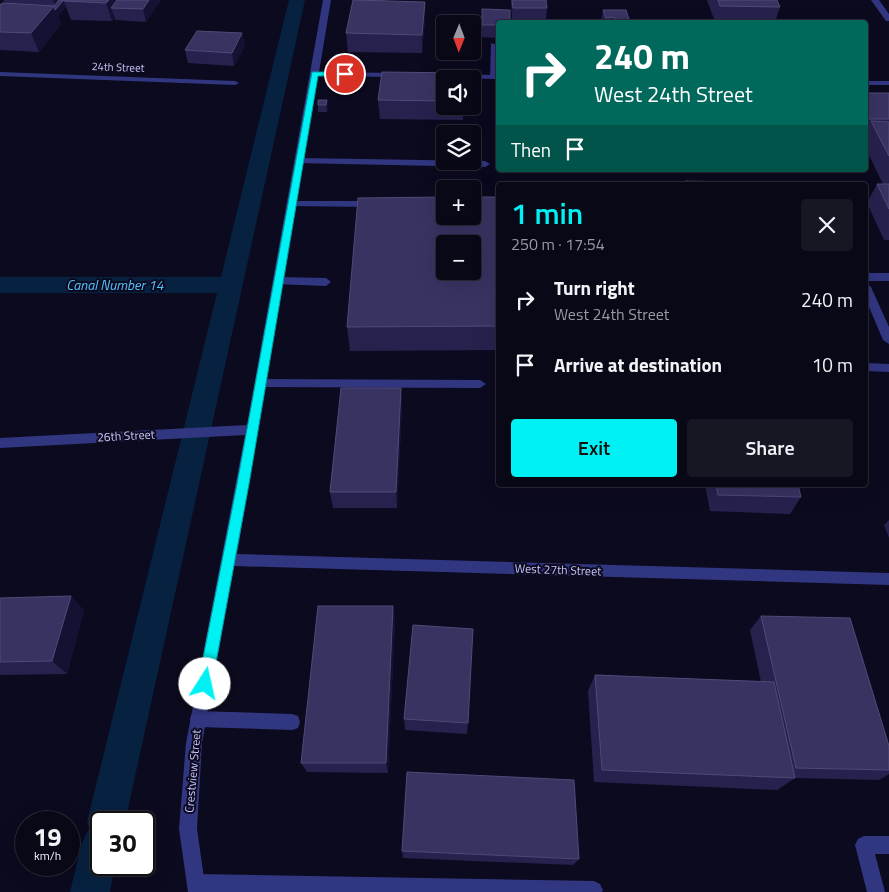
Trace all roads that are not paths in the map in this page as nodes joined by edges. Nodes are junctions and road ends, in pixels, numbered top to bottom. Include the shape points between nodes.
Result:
1 (327, 0) edge
2 (875, 0) edge
3 (889, 19) edge
4 (494, 45) dead end
5 (362, 65) dead end
6 (0, 74) edge
7 (314, 74) junction
8 (361, 74) junction
9 (408, 75) edge
10 (481, 77) edge
11 (496, 77) edge
12 (235, 83) dead end
13 (868, 83) edge
14 (889, 83) edge
15 (299, 161) junction
16 (485, 164) dead end
17 (291, 204) junction
18 (386, 204) edge
19 (868, 277) edge
20 (889, 277) edge
21 (278, 281) junction
22 (326, 282) dead end
23 (868, 292) edge
24 (889, 340) edge
25 (868, 367) edge
26 (889, 368) edge
27 (260, 383) junction
28 (480, 384) dead end
29 (252, 430) junction
30 (0, 444) edge
31 (228, 560) junction
32 (889, 579) edge
33 (198, 719) junction
34 (292, 722) dead end
35 (889, 845) edge
36 (196, 888) edge
37 (594, 890) dead end
38 (876, 892) edge

1 - 7 street, Crestview Street
2 - 3 street
4 - 11 street
5 - 8 street
6 - 12 street, 24th Street
7 - 8 street
7 - 15 street, Crestview Street
8 - 9 street
10 - 11 street
13 - 14 street
15 - 16 street
15 - 17 street, Crestview Street
17 - 18 street
17 - 21 street, Crestview Street
19 - 20 street
21 - 22 street
21 - 27 street, Crestview Street
23 - 24 street
25 - 26 street
27 - 28 street
27 - 29 street, Crestview Street
29 - 30 street, 26th Street
29 - 31 street, Crestview Street
31 - 32 street, West 27th Street
31 - 33 street, Crestview Street
33 - 34 street
33 - 36 street, Crestview Street via 188,830
35 - 38 street via 864,845
36 - 37 street

